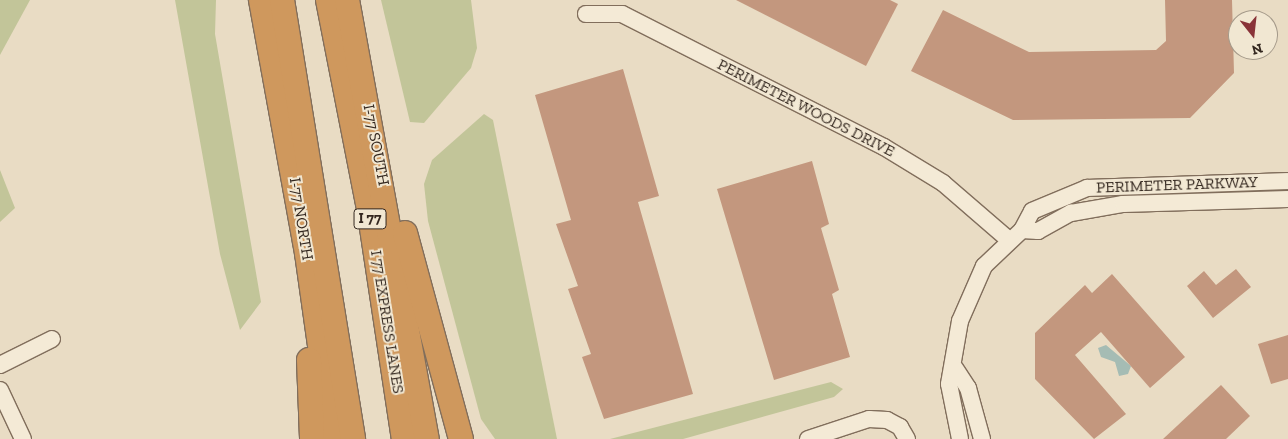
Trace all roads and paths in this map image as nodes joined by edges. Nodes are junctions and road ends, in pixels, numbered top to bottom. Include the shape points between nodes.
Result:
1 (261, 0) edge
2 (282, 0) edge
3 (328, 0) edge
4 (347, 0) edge
5 (586, 14) dead end
6 (373, 126) junction
7 (1288, 181) edge
8 (1288, 199) edge
9 (1022, 230) junction
10 (1008, 240) junction
11 (306, 253) junction
12 (52, 339) dead end
13 (0, 365) edge
14 (954, 368) junction
15 (0, 390) edge
16 (23, 439) edge
17 (312, 439) edge
18 (333, 439) edge
19 (353, 439) edge
20 (404, 439) edge
21 (427, 439) edge
22 (461, 439) edge
23 (808, 439) edge
24 (907, 439) edge
25 (960, 439) edge
26 (982, 439) edge

1 - 11 highway, I-77 NORTH
2 - 19 highway
3 - 20 highway, I 77 EXPRESS LANES / I 77 via 371,225
4 - 6 highway, I-77 SOUTH / I 77
5 - 10 street, PERIMETER WOODS DRIVE via 622,14 884,147 944,183
6 - 21 highway, I-77 SOUTH / I 77
6 - 22 highway via 429,309
7 - 9 street, PERIMETER PARKWAY via 1087,188 1032,211
8 - 9 street, PERIMETER PARKWAY via 1122,204 1071,213 1038,231
9 - 10 street, PERIMETER PARKWAY
10 - 14 street, PERIMETER PARKWAY via 984,266 969,293 960,321
11 - 17 highway
11 - 18 highway, I-77 NORTH
12 - 13 street
14 - 25 street, PERIMETER PARKWAY via 949,384
14 - 26 street via 968,388
15 - 16 street
23 - 24 street via 869,420 887,420 900,427

